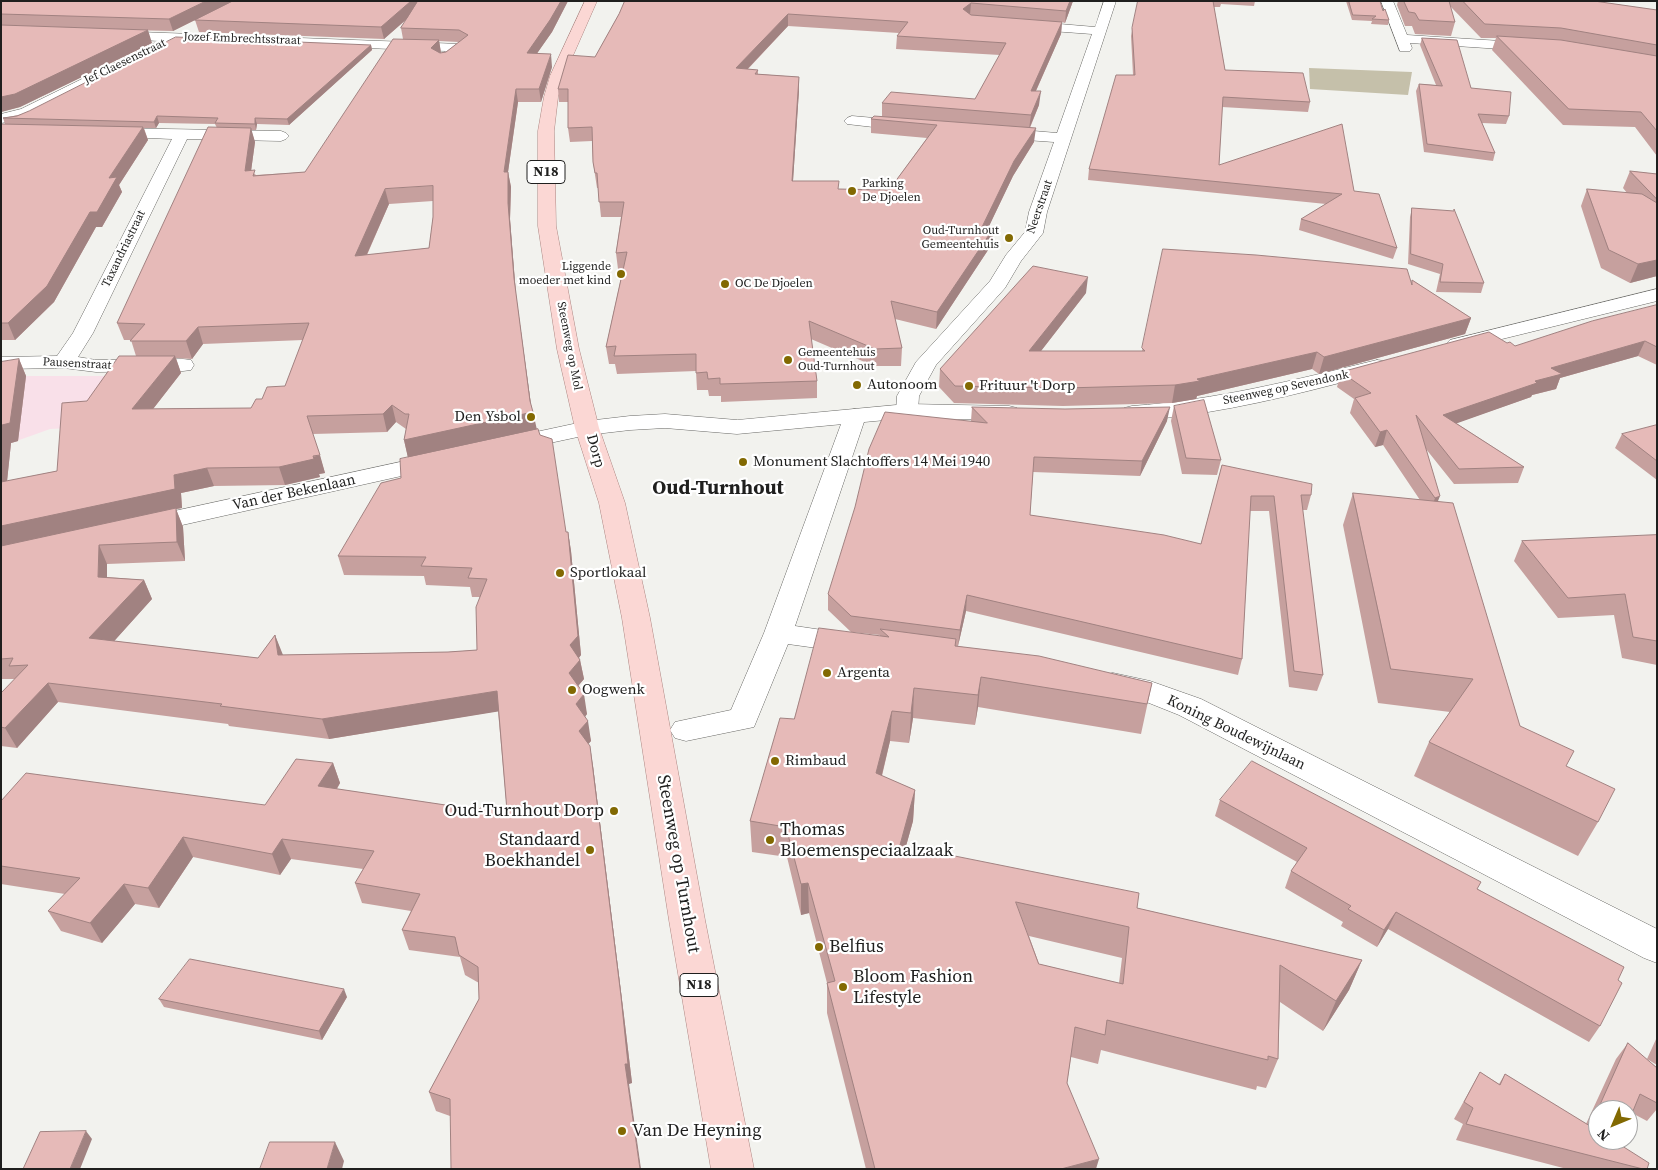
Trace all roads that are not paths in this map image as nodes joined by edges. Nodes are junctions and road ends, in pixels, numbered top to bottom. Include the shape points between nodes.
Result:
1 (591, 1) edge
2 (1110, 1) edge
3 (1387, 1) edge
4 (1015, 24) edge
5 (202, 25) edge
6 (1100, 31) junction
7 (98, 34) edge
8 (177, 37) junction
9 (1547, 47) edge
10 (442, 60) edge
11 (1, 118) edge
12 (852, 121) dead end
13 (919, 127) edge
14 (1, 131) edge
15 (22, 131) edge
16 (88, 132) edge
17 (987, 132) edge
18 (182, 134) junction
19 (281, 136) dead end
20 (1064, 138) junction
21 (1657, 294) edge
22 (1440, 349) edge
23 (1, 362) edge
24 (64, 362) junction
25 (1392, 362) edge
26 (183, 365) dead end
27 (907, 411) junction
28 (1034, 414) edge
29 (1111, 414) edge
30 (855, 416) junction
31 (587, 428) junction
32 (484, 450) edge
33 (455, 457) edge
34 (117, 532) edge
35 (778, 633) junction
36 (884, 647) edge
37 (1083, 678) edge
38 (672, 733) junction
39 (1657, 947) edge
40 (733, 1169) edge

1 - 31 main road, Steenweg op Mol / N18 via 557,76 546,131 547,226 568,349
2 - 6 street, Neerstraat
3 - 9 street via 1403,43
4 - 6 street
5 - 8 street, Jef Claesenstraat
6 - 20 street, Neerstraat
7 - 8 street, Jozef Embrechtsstraat
8 - 10 street, Jozef Embrechtsstraat via 461,48
8 - 11 street, Jef Claesenstraat via 26,112
12 - 13 street
14 - 15 street
16 - 18 street
17 - 20 street
18 - 19 street
18 - 24 street, Taxandriastraat via 83,333
20 - 27 street, Neerstraat via 1038,212 1034,233 1012,258 998,284 927,362 908,396
21 - 22 street
23 - 24 street, Pausenstraat
24 - 26 street, Pausenstraat via 96,366
25 - 29 street, Steenweg op Sevendonk via 1307,386 1172,412
27 - 28 street
27 - 30 street, Dorp
30 - 31 street, Dorp via 737,427 665,422
30 - 35 street
31 - 32 street
31 - 38 main road, Dorp / N18 via 612,503 636,618
33 - 34 street, Van der Bekenlaan
35 - 36 street
35 - 38 street via 743,719
37 - 39 street, Koning Boudewijnlaan via 1139,688 1190,707
38 - 40 main road, Steenweg op Turnhout / N18 via 687,920

